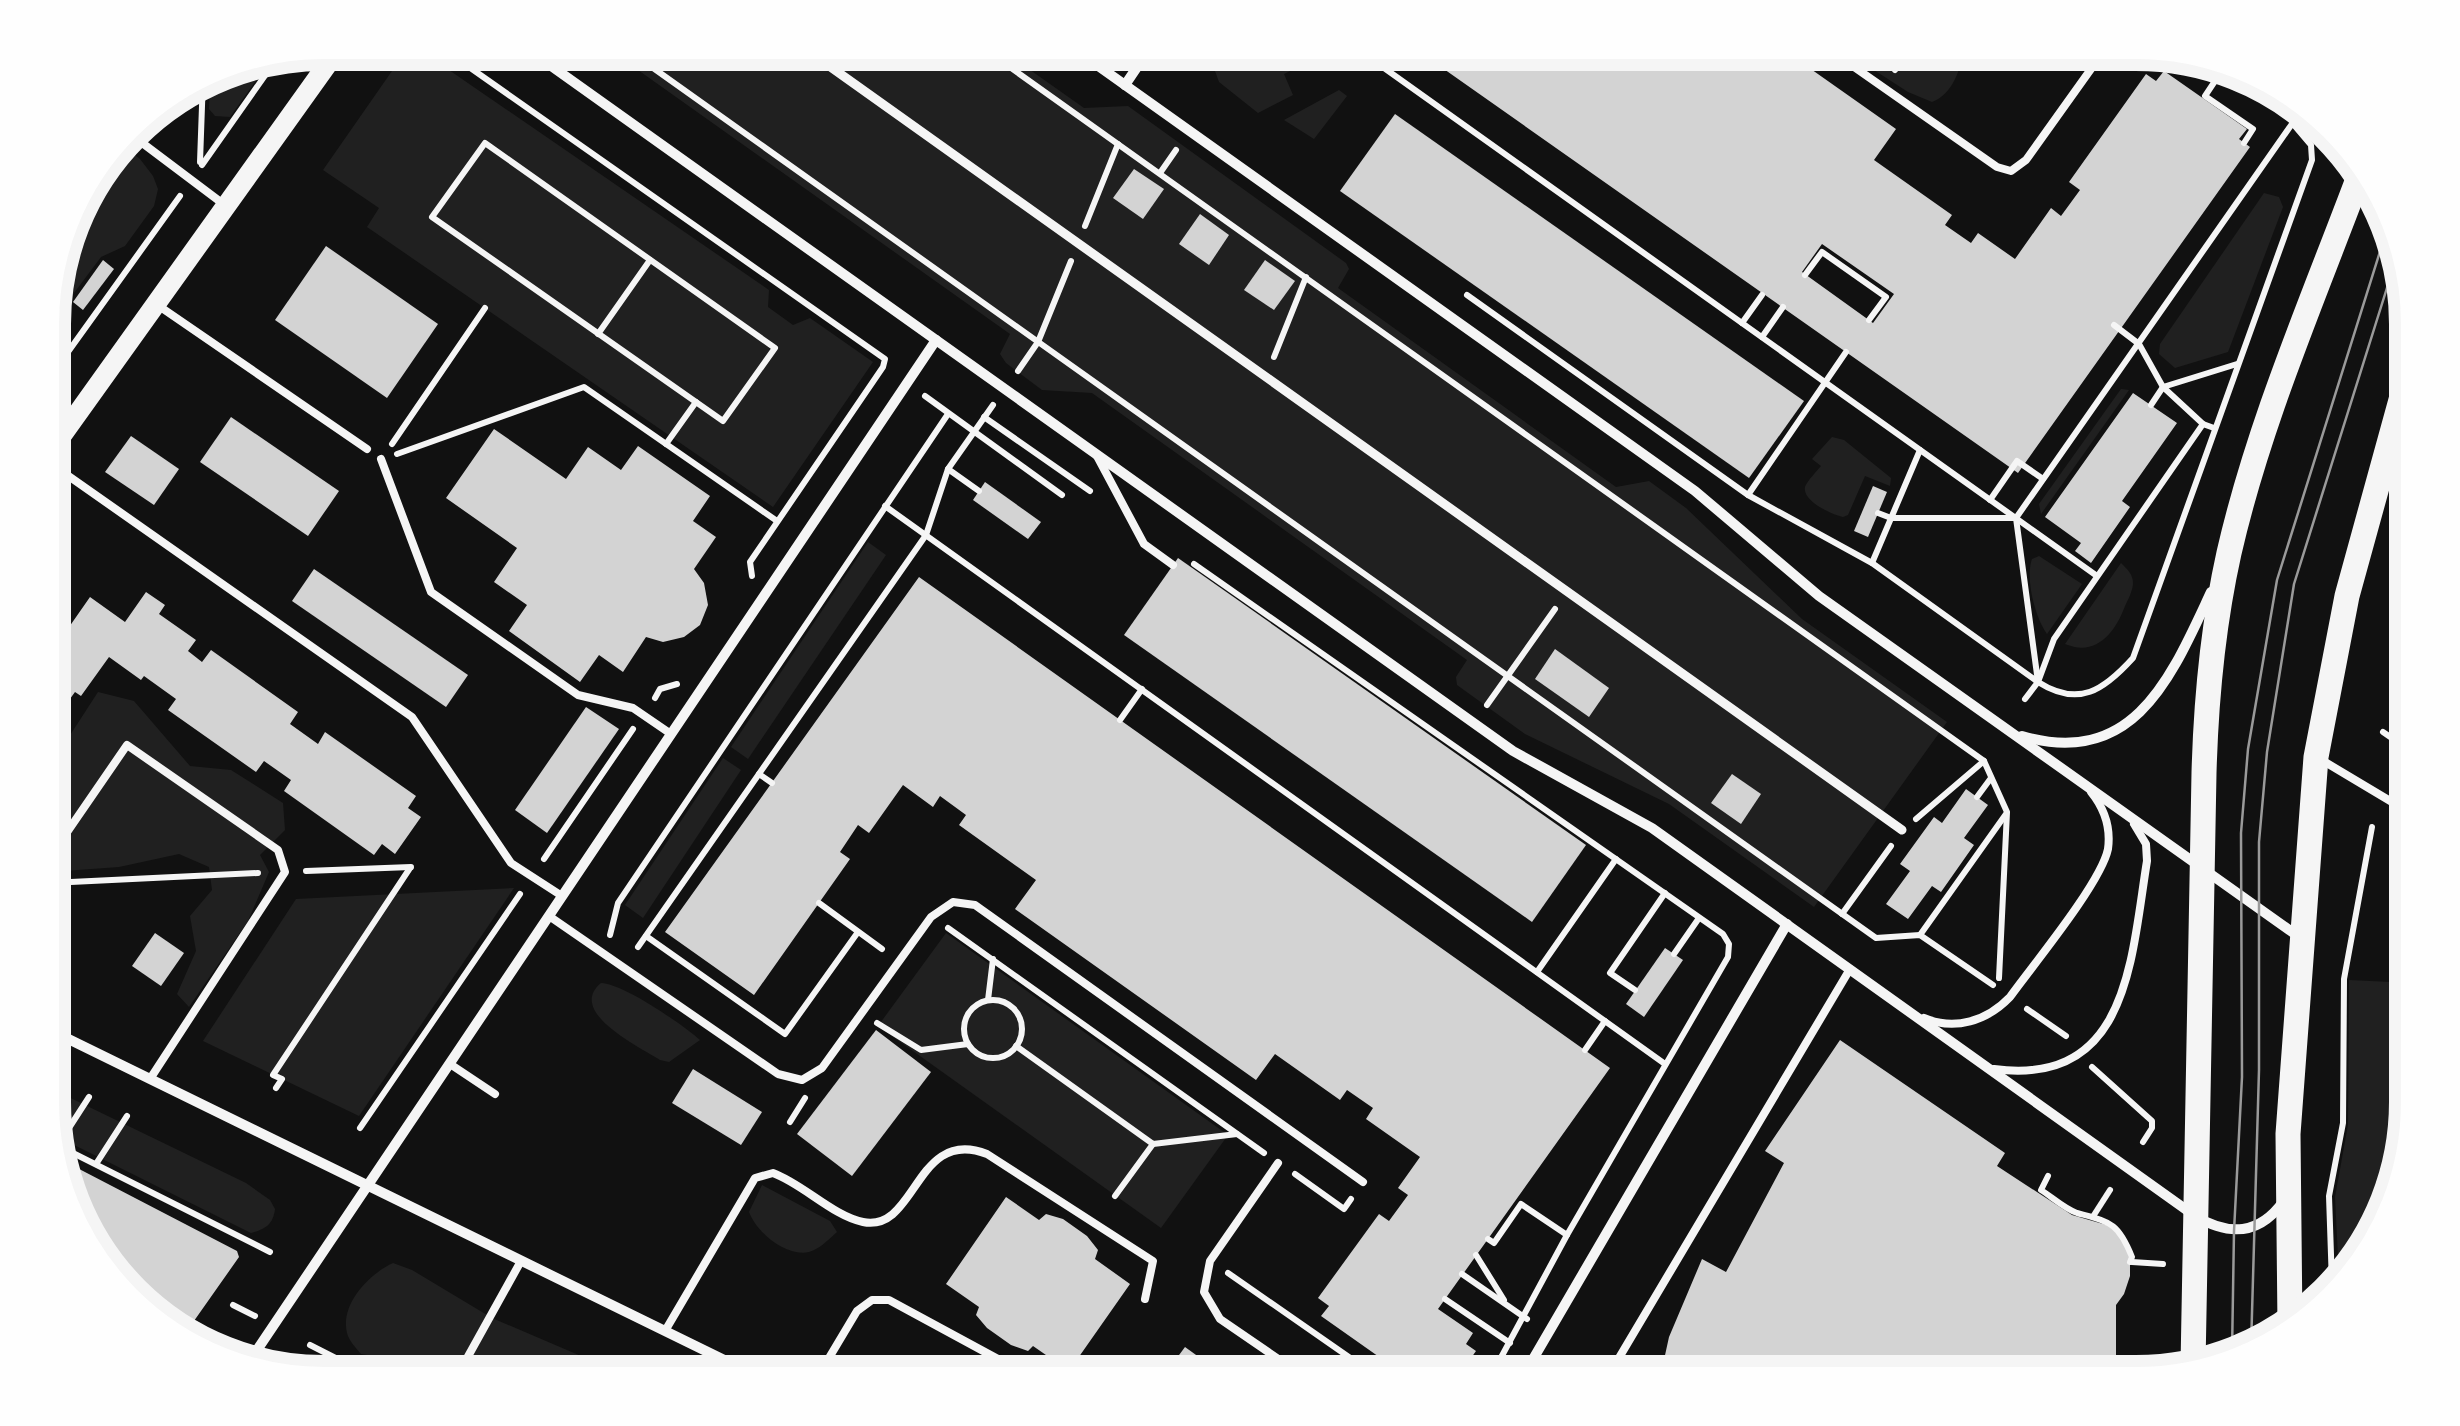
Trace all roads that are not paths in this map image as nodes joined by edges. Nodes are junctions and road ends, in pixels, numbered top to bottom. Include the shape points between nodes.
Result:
1 (328, 65) edge
2 (550, 65) edge
3 (828, 65) edge
4 (1098, 65) edge
5 (1138, 65) edge
6 (1850, 65) edge
7 (2094, 65) edge
8 (1125, 84) junction
9 (140, 142) edge
10 (2355, 187) edge
11 (226, 206) junction
12 (156, 304) junction
13 (936, 340) junction
14 (2394, 425) edge
15 (65, 431) edge
16 (367, 450) dead end
17 (1096, 454) junction
18 (382, 460) road end
19 (65, 473) edge
20 (2229, 555) junction
21 (1173, 566) dead end
22 (2011, 733) junction
23 (671, 734) junction
24 (2316, 757) junction
25 (2084, 785) junction
26 (2394, 803) edge
27 (2126, 815) junction
28 (1902, 830) dead end
29 (65, 834) edge
30 (2202, 869) junction
31 (562, 896) junction
32 (549, 916) junction
33 (1787, 924) junction
34 (2303, 940) junction
35 (1850, 969) junction
36 (1908, 1011) junction
37 (65, 1038) edge
38 (450, 1064) junction
39 (1989, 1069) junction
40 (150, 1080) junction
41 (496, 1094) dead end
42 (1278, 1162) road end
43 (1363, 1182) dead end
44 (368, 1186) junction
45 (2289, 1187) junction
46 (2195, 1216) junction
47 (521, 1261) junction
48 (1145, 1299) dead end
49 (2290, 1310) edge
50 (664, 1331) junction
51 (256, 1352) edge
52 (2193, 1354) edge
53 (1280, 1360) edge
54 (1532, 1360) edge
55 (1618, 1360) edge
56 (465, 1361) edge
57 (725, 1361) edge
58 (827, 1361) edge
59 (1001, 1361) edge

1 - 11 main road
2 - 13 street
3 - 28 street
4 - 8 street
5 - 8 street
6 - 7 lane via 2011,171 2026,160
8 - 22 street via 1696,491 1818,596
9 - 11 lane
10 - 20 main road via 2273,407
11 - 12 main road
12 - 15 main road
12 - 16 lane
13 - 17 street
13 - 23 street
14 - 24 main road via 2347,596
17 - 21 lane via 1144,544
17 - 33 street via 1513,751 1652,828
18 - 23 lane via 431,592 578,695 633,708
19 - 31 lane via 412,717 511,863
20 - 22 street via 2176,668 2142,713 2116,730 2072,742
20 - 30 main road via 2206,709
22 - 25 street
23 - 31 street
24 - 26 lane
24 - 34 main road
25 - 27 street
25 - 36 lane via 2106,815 2103,864 2010,997 1977,1021 1930,1021
27 - 30 street
27 - 39 lane via 2146,844 2148,862 2114,1016 2074,1058 2047,1069
29 - 40 lane via 127,745 278,850 285,872
30 - 34 street
30 - 46 main road
31 - 32 street
32 - 38 street
32 - 43 lane via 789,1079 802,1080 822,1068 932,916 953,902 974,905
33 - 35 street
33 - 54 street
34 - 45 main road
35 - 36 street
35 - 55 lane
36 - 39 street
37 - 40 street
38 - 41 lane
38 - 44 street
39 - 46 street
40 - 44 street
42 - 53 lane via 1210,1261 1204,1292 1220,1319
44 - 47 street
44 - 51 street
45 - 46 street via 2274,1214 2252,1229 2225,1230
45 - 49 main road
46 - 52 main road
47 - 50 street
47 - 56 lane
48 - 50 lane via 1153,1261 987,1154 956,1148 927,1168 879,1222 850,1216 773,1174 756,1178
50 - 57 street
58 - 59 lane via 857,1311 872,1300 890,1300

